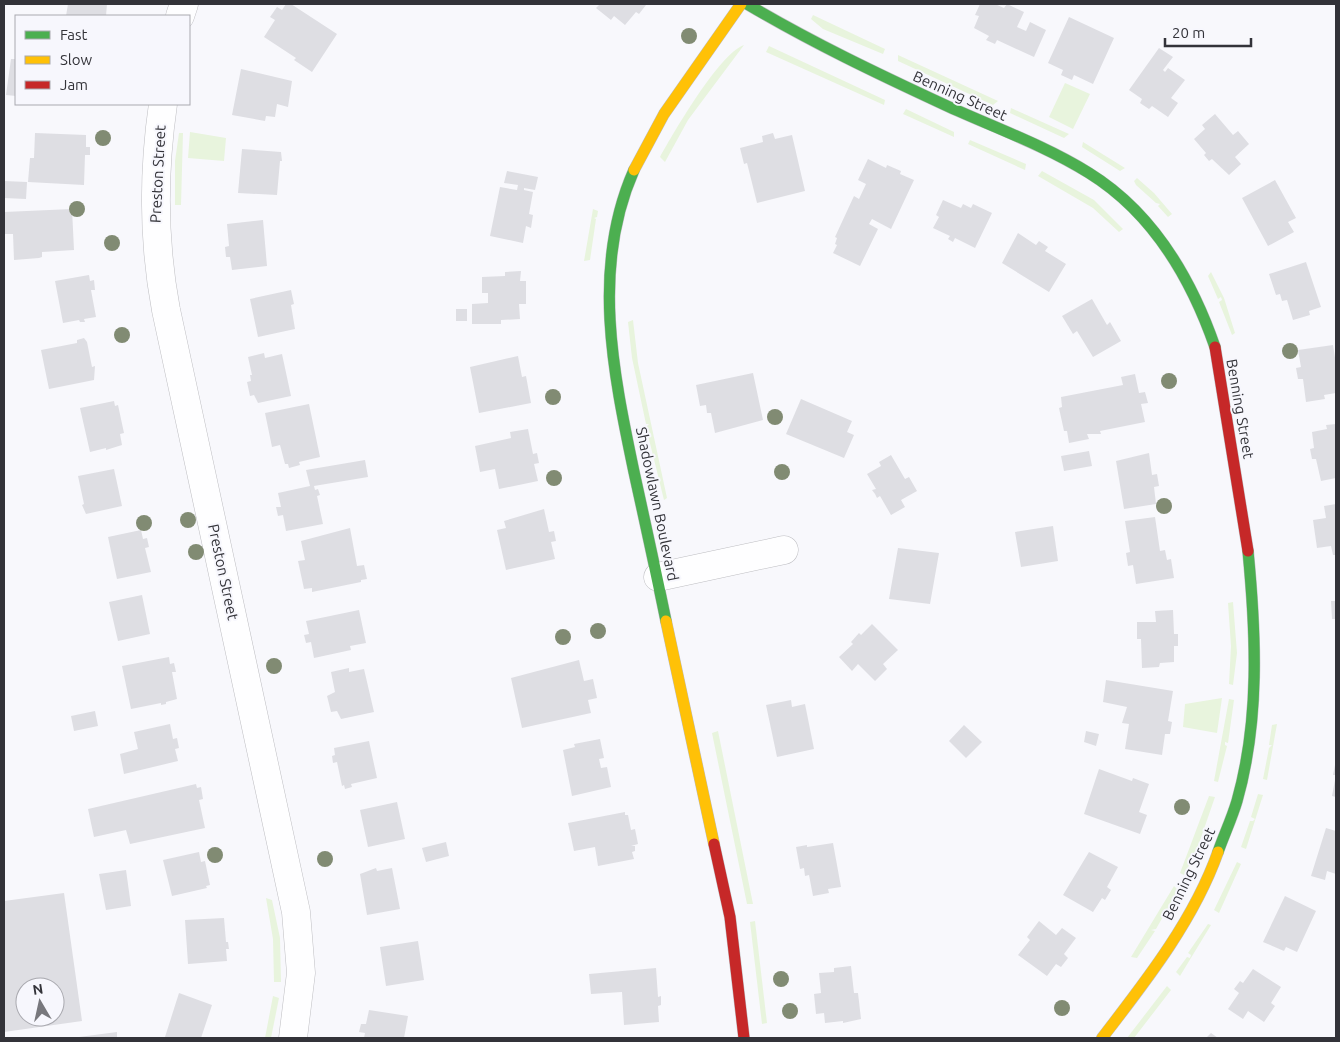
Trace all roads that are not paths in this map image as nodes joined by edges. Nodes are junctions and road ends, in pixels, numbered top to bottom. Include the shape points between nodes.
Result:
1 (741, 4) edge
2 (747, 4) edge
3 (163, 105) edge
4 (784, 550) dead end
5 (658, 577) junction
6 (294, 1038) edge
7 (744, 1038) edge
8 (1102, 1038) edge

1 - 5 street, Shadowlawn Boulevard via 653,134 628,185 614,239 609,289 612,359
2 - 8 street, Benning Street via 807,40 1092,175 1139,213 1158,235 1187,278 1204,312 1218,366 1254,593 1257,643 1253,715 1233,811 1213,865 1182,926
3 - 6 street, Preston Street via 155,172 156,252 296,912 301,973
4 - 5 street
5 - 7 street, Shadowlawn Boulevard via 730,917

